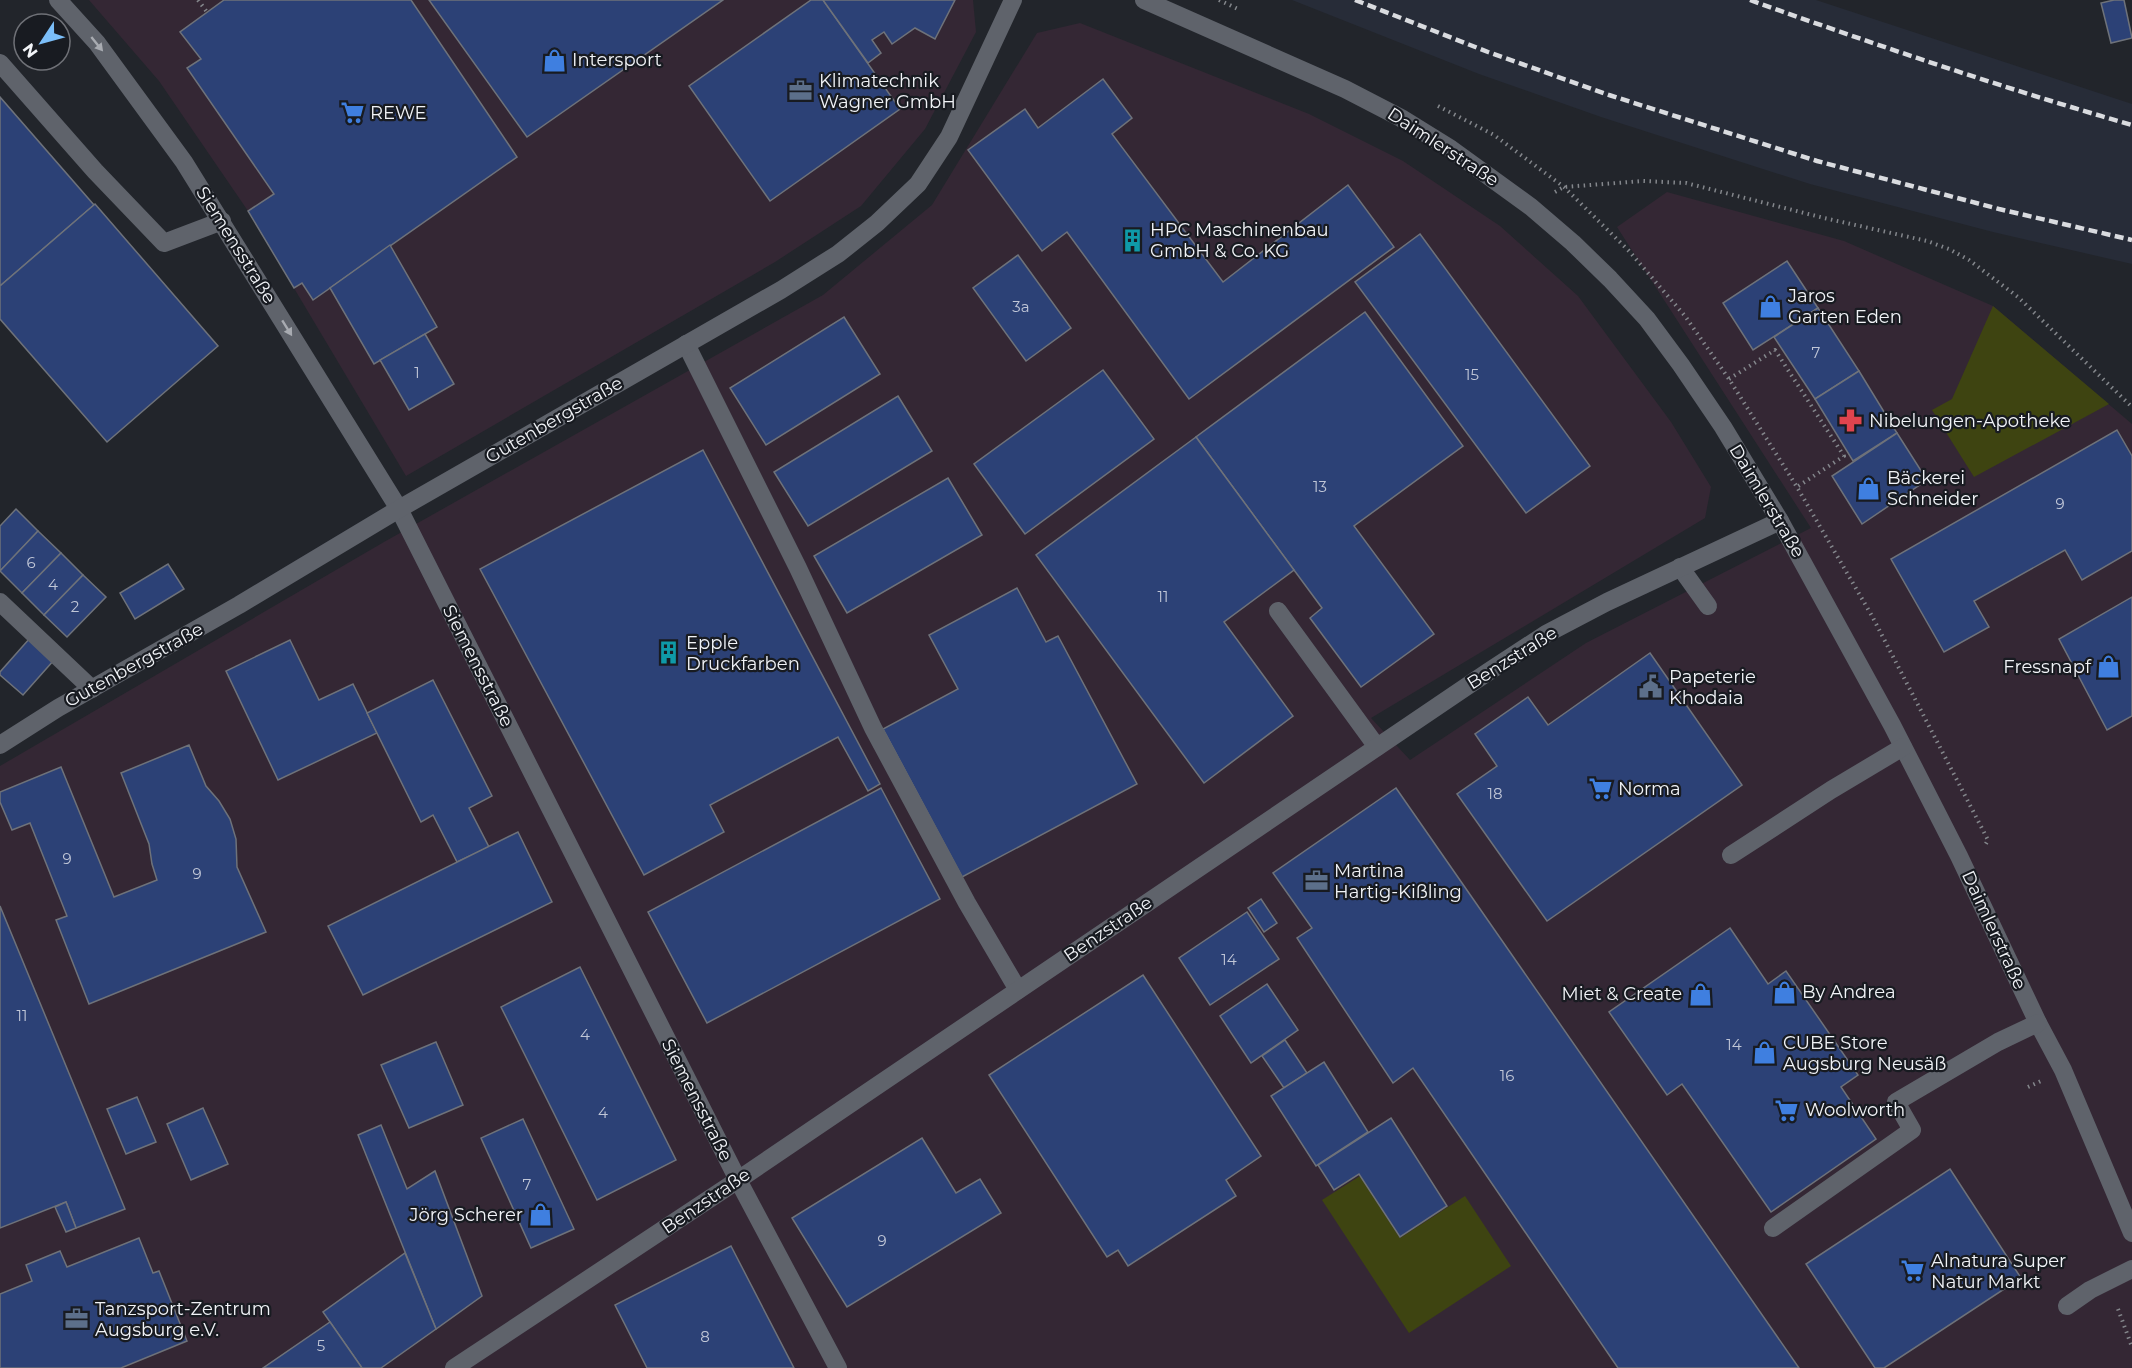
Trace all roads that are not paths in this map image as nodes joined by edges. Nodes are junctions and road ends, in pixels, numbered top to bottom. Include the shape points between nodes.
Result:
1 (58, 0) edge
2 (1013, 0) edge
3 (1144, 0) edge
4 (0, 63) edge
5 (222, 221) junction
6 (686, 344) junction
7 (399, 509) junction
8 (1780, 521) junction
9 (1680, 567) junction
10 (0, 602) edge
11 (1708, 606) dead end
12 (1278, 611) dead end
13 (92, 689) junction
14 (0, 745) edge
15 (1377, 747) junction
16 (1903, 747) junction
17 (1731, 855) dead end
18 (1018, 990) junction
19 (2038, 1023) junction
20 (738, 1180) junction
21 (1773, 1228) dead end
22 (2132, 1233) edge
23 (2132, 1269) edge
24 (2067, 1306) dead end
25 (454, 1368) edge
26 (837, 1368) edge

1 -> 5 street, Siemensstraße via 104,52
2 - 6 street, Gutenbergstraße via 949,137 918,184 878,223 838,254
3 - 8 street, Daimlerstraße via 1401,118 1532,207 1647,319 1682,364
4 - 5 street via 164,243
5 -> 7 street, Siemensstraße
6 - 7 street, Gutenbergstraße
6 - 18 street via 873,728
7 - 13 street, Gutenbergstraße
7 - 20 street, Siemensstraße
8 - 9 street, Benzstraße
8 - 16 street, Daimlerstraße
9 - 11 street
9 - 15 street, Benzstraße via 1546,634
10 - 13 street
12 - 15 street
13 - 14 street, Gutenbergstraße
15 - 18 street, Benzstraße
16 - 17 street
16 - 19 street, Daimlerstraße
18 - 20 street, Benzstraße
19 - 21 street via 1896,1102 1912,1130
19 - 22 street, Daimlerstraße via 2063,1070
20 - 25 street, Benzstraße
20 - 26 street, Siemensstraße
23 - 24 street

